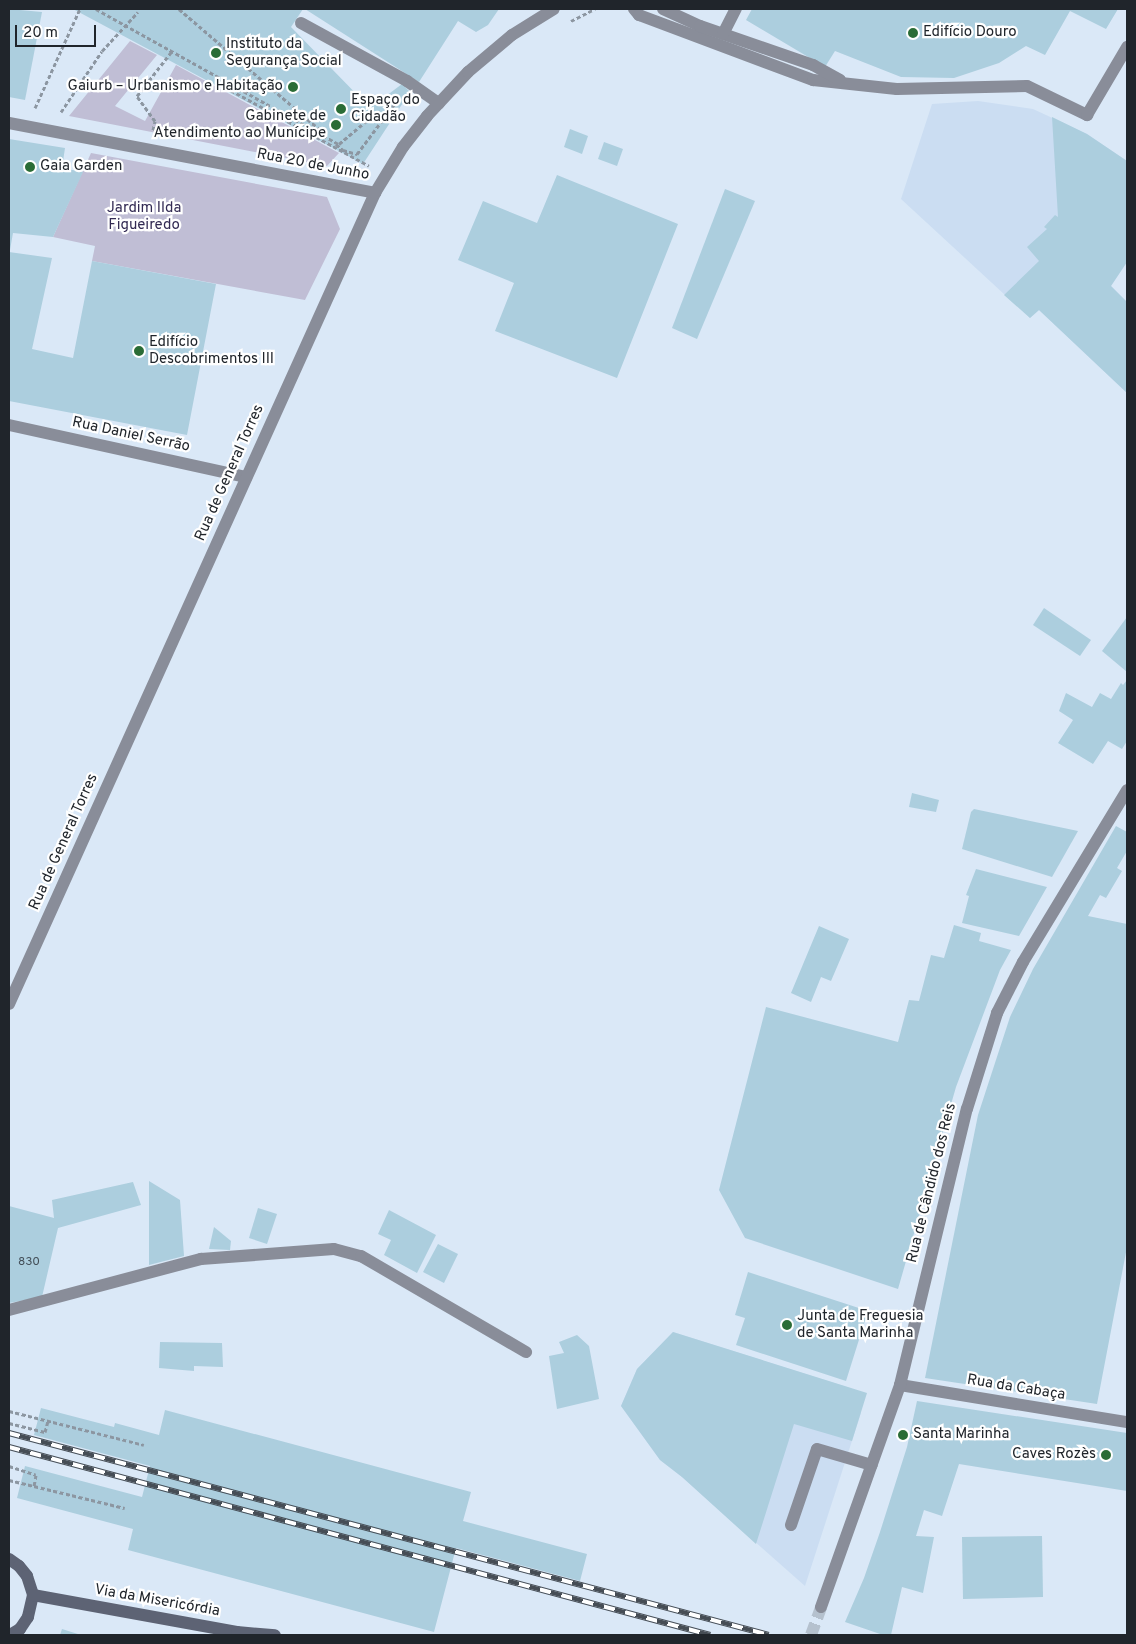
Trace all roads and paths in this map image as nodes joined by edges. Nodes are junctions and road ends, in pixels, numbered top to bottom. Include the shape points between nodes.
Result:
1 (80, 9) edge
2 (96, 9) edge
3 (179, 9) edge
4 (554, 9) edge
5 (595, 9) edge
6 (634, 9) edge
7 (663, 9) edge
8 (736, 9) edge
9 (138, 12) dead end
10 (571, 21) dead end
11 (301, 22) dead end
12 (125, 25) junction
13 (698, 31) junction
14 (724, 34) junction
15 (1127, 47) edge
16 (172, 51) junction
17 (844, 83) junction
18 (225, 87) dead end
19 (401, 95) dead end
20 (439, 103) junction
21 (32, 115) dead end
22 (384, 118) junction
23 (56, 120) dead end
24 (9, 123) edge
25 (151, 138) dead end
26 (370, 166) dead end
27 (375, 193) junction
28 (9, 425) edge
29 (246, 477) junction
30 (1127, 790) edge
31 (9, 1004) edge
32 (9, 1310) edge
33 (526, 1352) dead end
34 (900, 1385) junction
35 (9, 1411) edge
36 (48, 1421) junction
37 (1127, 1422) edge
38 (9, 1423) edge
39 (144, 1445) dead end
40 (872, 1465) junction
41 (9, 1466) edge
42 (9, 1480) edge
43 (34, 1486) junction
44 (125, 1508) dead end
45 (791, 1525) dead end
46 (9, 1559) edge
47 (33, 1594) junction
48 (821, 1607) tunnel mouth
49 (10, 1635) edge
50 (275, 1635) edge

1 - 21 path
2 - 12 path
3 - 22 path via 343,150 357,154
4 - 20 street, Rua de General Torres via 490,52
5 - 10 path
6 - 13 street via 639,15
7 - 13 street
8 - 14 street
9 - 12 path
11 - 20 street via 407,81
12 - 16 path
12 - 23 path via 102,51
13 - 14 street
13 - 17 street via 813,80
14 - 17 street via 813,65
15 - 17 street via 1087,115 1028,86 897,89
16 - 22 path via 339,144 378,111
16 - 25 path via 137,96 155,121
18 - 26 path
19 - 22 path
20 - 27 street, Rua de General Torres via 403,147
24 - 27 street, Rua 20 de Junho
27 - 29 street, Rua de General Torres
28 - 29 street, Rua Daniel Serrão
29 - 31 street, Rua de General Torres
30 - 34 street, Rua de Cândido dos Reis via 1023,962 997,1013 966,1109
32 - 33 street via 201,1259 334,1249 361,1256
34 - 37 street, Rua da Cabaça
34 - 40 street, Rua de Cândido dos Reis
35 - 36 path
36 - 38 path via 45,1432
36 - 39 path
40 - 45 street via 817,1449
40 - 48 street, Rua de Cândido dos Reis
41 - 43 path via 36,1474
42 - 43 path
43 - 44 path
46 - 47 main road via 27,1576
47 - 49 main road via 28,1617 20,1629
47 - 50 main road, Via da Misericórdia via 237,1632

